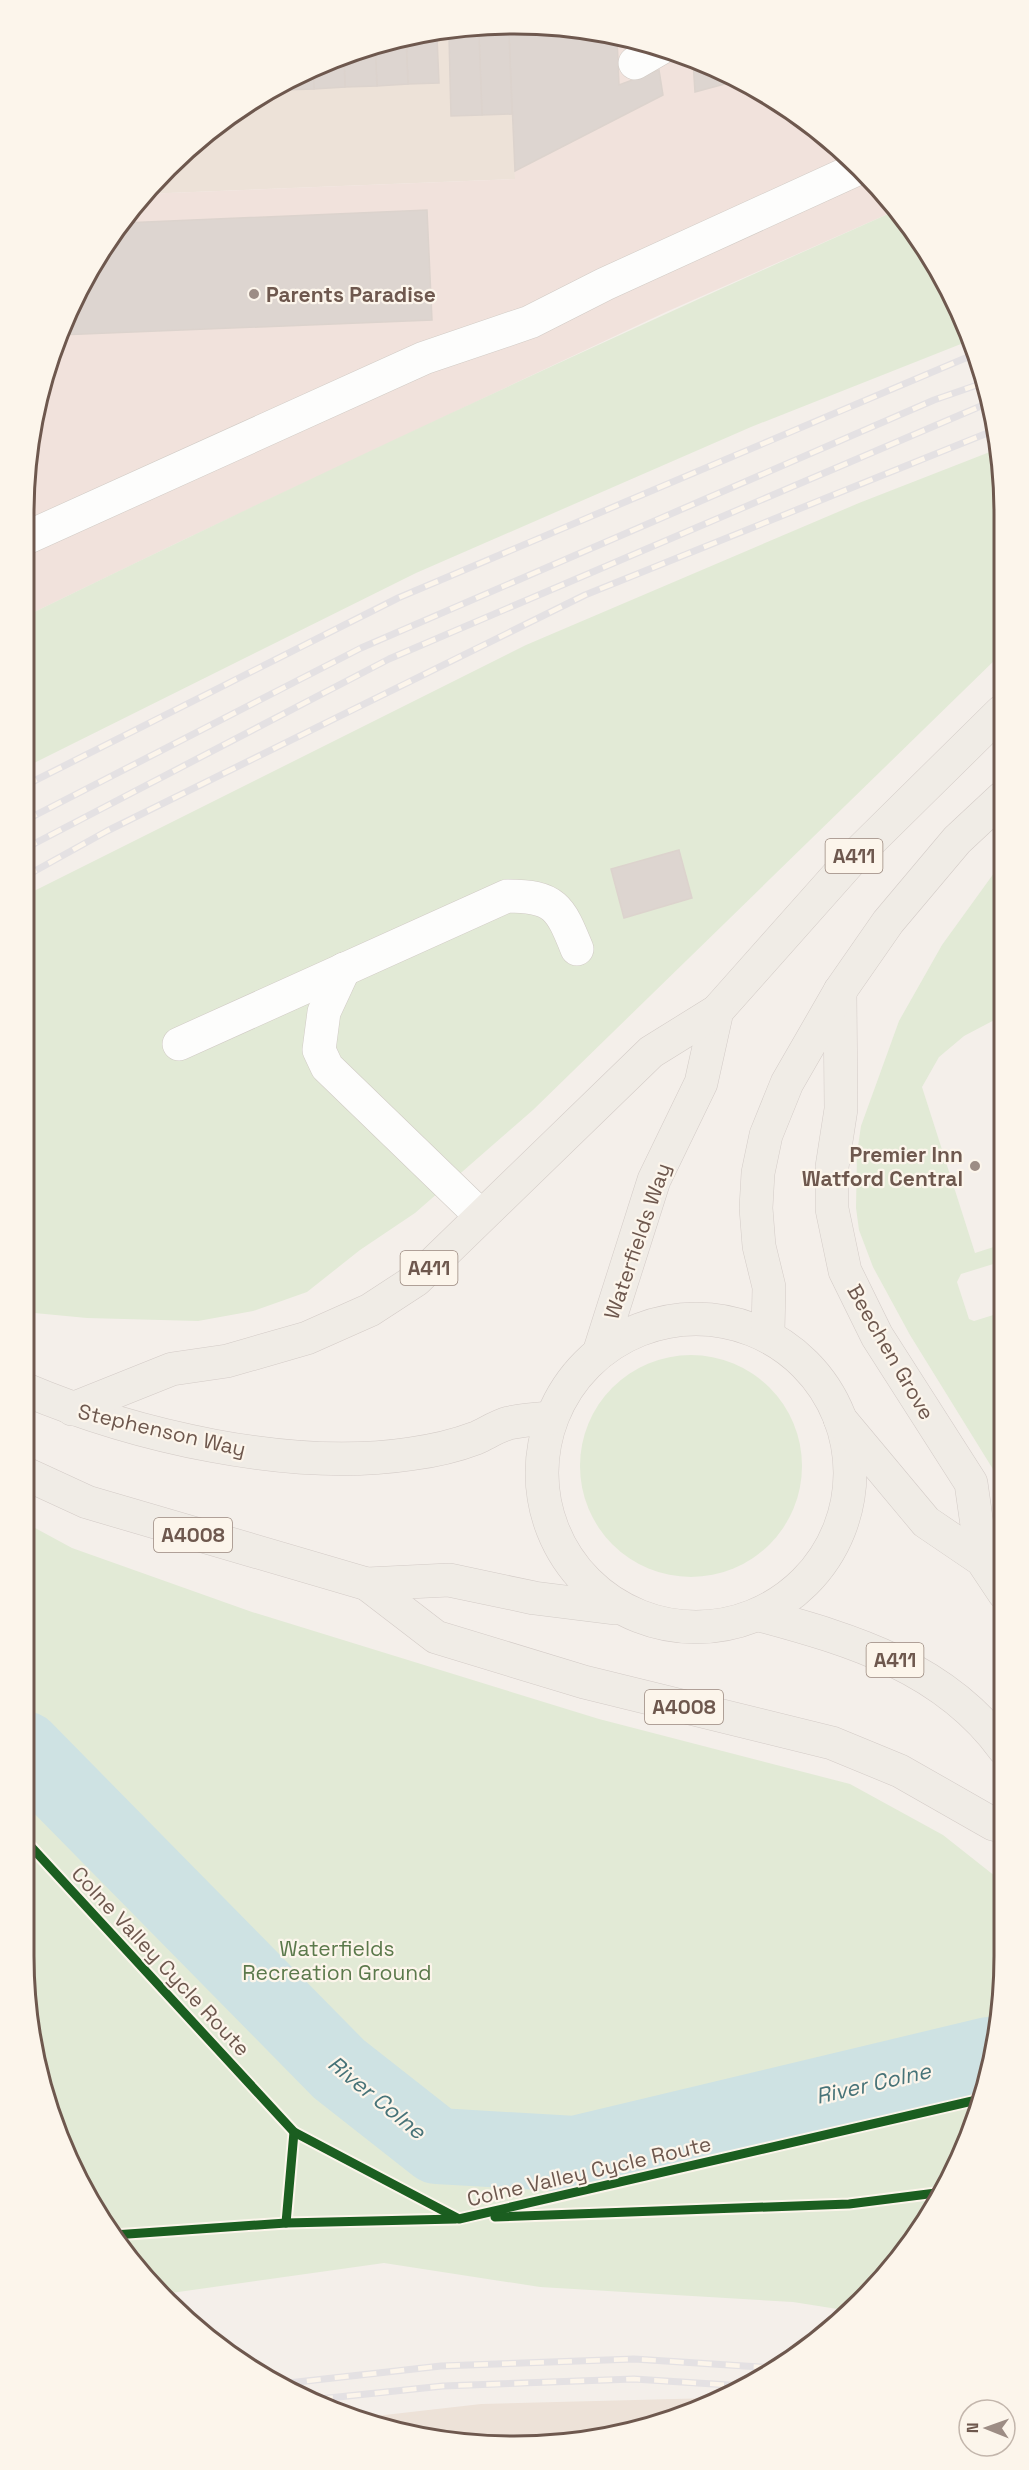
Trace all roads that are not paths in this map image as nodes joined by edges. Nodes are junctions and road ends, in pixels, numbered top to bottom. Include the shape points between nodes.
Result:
1 (851, 172) edge
2 (34, 534) edge
3 (994, 720) edge
4 (994, 805) edge
5 (577, 949) dead end
6 (344, 969) junction
7 (840, 991) junction
8 (717, 1011) junction
9 (179, 1044) dead end
10 (481, 1216) junction
11 (768, 1332) junction
12 (599, 1353) junction
13 (34, 1393) edge
14 (72, 1409) junction
15 (550, 1418) junction
16 (840, 1419) junction
17 (34, 1478) edge
18 (982, 1560) junction
19 (994, 1578) edge
20 (367, 1584) junction
21 (619, 1609) junction
22 (760, 1615) junction
23 (994, 1735) edge
24 (994, 1824) edge

1 - 2 lane via 604,284 530,322 424,358
3 - 8 main road, Waterfields Way / A411 via 853,858
4 - 7 main road via 957,840 911,894
5 - 6 lane via 564,916 546,900 507,896
6 - 9 lane
6 - 10 lane via 324,1012 319,1050 327,1067
7 - 11 main road via 787,1083 766,1135 756,1208 759,1246 769,1287
7 - 18 main road, Beechen Grove via 841,1109 832,1167 832,1209 845,1271 877,1336 971,1483
8 - 10 main road, A411 via 651,1052
8 - 12 main road, Waterfields Way / A411 via 701,1083 654,1180
10 - 14 main road, A411 via 416,1280 370,1310 307,1338 227,1361 172,1369
11 - 12 main road via 732,1324 681,1320 627,1335
11 - 16 main road via 793,1347 824,1384
12 - 15 main road
13 - 14 main road, Stephenson Way
14 - 15 main road, Stephenson Way via 210,1445 291,1457 348,1460 445,1448 509,1423
15 - 21 main road via 541,1470 550,1526 563,1558 578,1579
16 - 18 main road, Beechen Grove via 926,1522
16 - 22 main road via 850,1483 839,1532 811,1576
17 - 20 main road, A4008 via 87,1502
18 - 19 main road, Beechen Grove
20 - 21 main road, A4008 via 449,1580 534,1598
20 - 24 main road, A4008 via 436,1637 584,1682 832,1743 900,1771
21 - 22 main road via 677,1626 714,1627
22 - 23 main road, A411 via 811,1628 902,1662 950,1693

